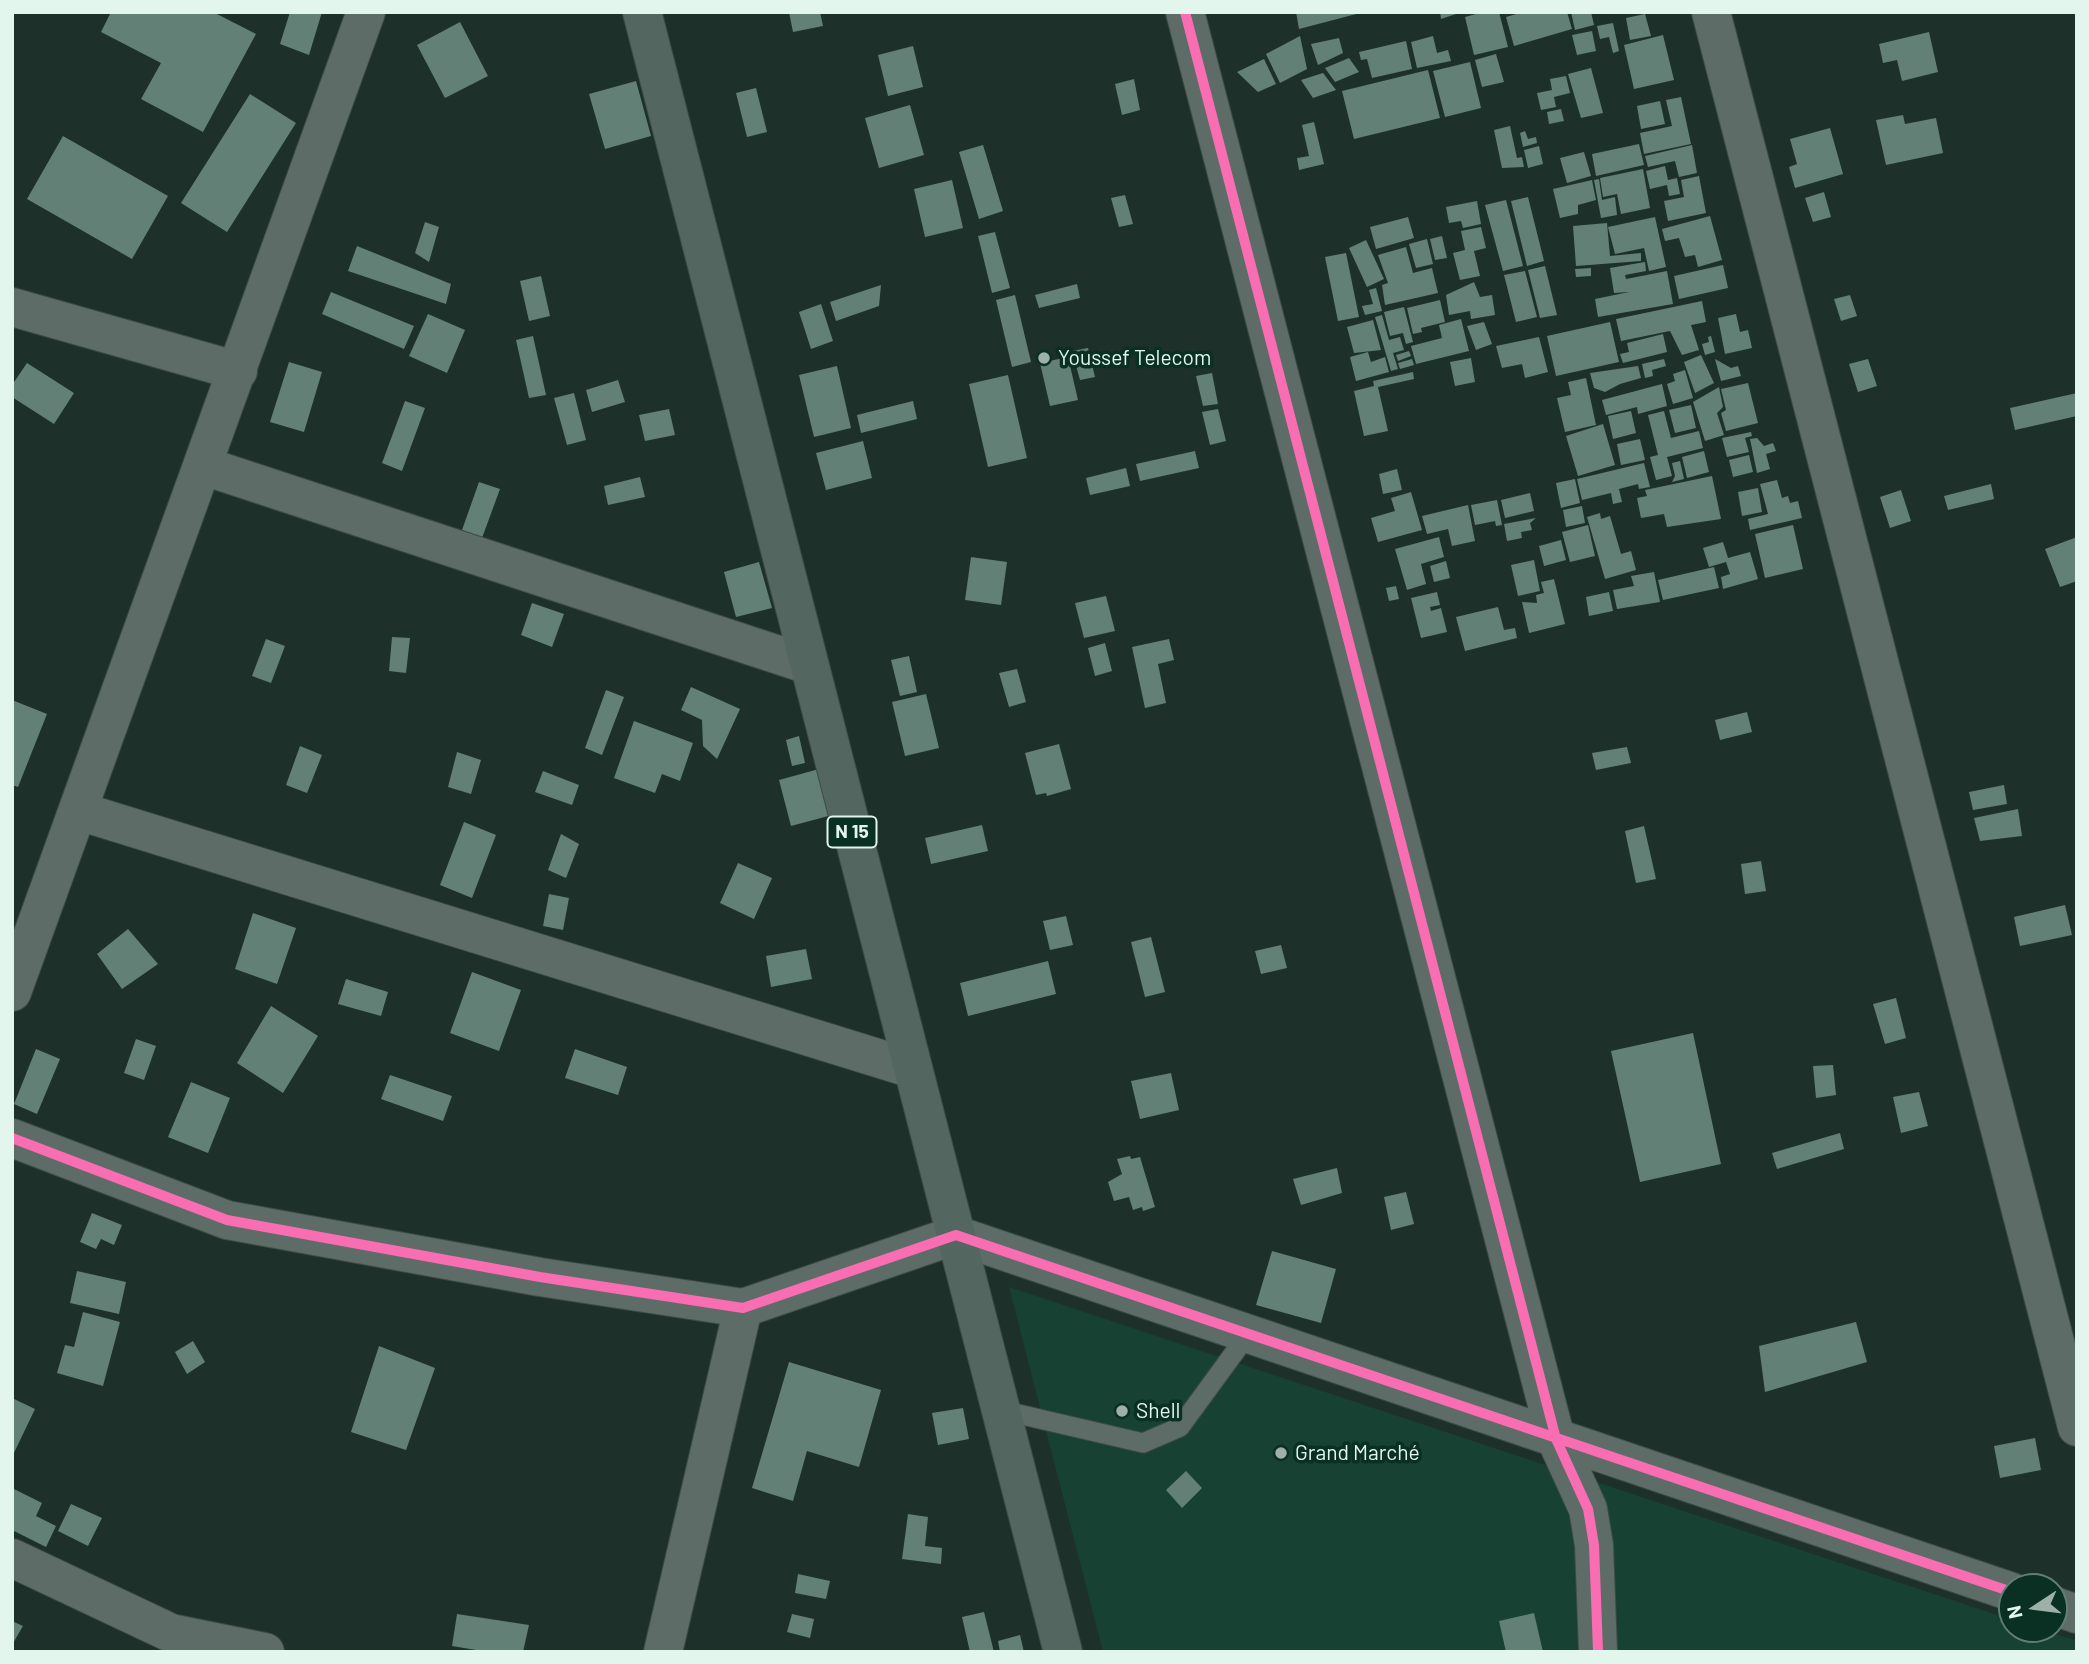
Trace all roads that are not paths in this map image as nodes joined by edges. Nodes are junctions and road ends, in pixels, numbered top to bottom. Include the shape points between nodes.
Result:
1 (366, 12) edge
2 (642, 12) edge
3 (1185, 12) edge
4 (1711, 12) edge
5 (19, 317) edge
6 (238, 371) junction
7 (204, 466) junction
8 (809, 666) junction
9 (79, 811) junction
10 (12, 992) edge
11 (913, 1069) junction
12 (12, 1138) edge
13 (956, 1235) junction
14 (743, 1308) junction
15 (1248, 1334) junction
16 (1001, 1410) junction
17 (2077, 1427) edge
18 (1556, 1439) junction
19 (12, 1558) edge
20 (1998, 1587) edge
21 (246, 1650) edge
22 (1598, 1651) edge
23 (663, 1652) edge
24 (1063, 1652) edge

1 - 6 street
2 - 8 main road, N 15
3 - 18 street
4 - 17 street
5 - 6 street
6 - 7 street
7 - 8 street
7 - 9 street
8 - 11 main road, N 15
9 - 10 street
9 - 11 street
11 - 13 main road, N 15
12 - 14 street via 227,1220 540,1277
13 - 14 street
13 - 15 street
13 - 16 main road, N 15
14 - 23 street
15 - 16 lane via 1180,1427 1143,1443
15 - 18 street
16 - 24 main road, N 15
18 - 20 street
18 - 22 street via 1588,1509
19 - 21 street via 171,1633

